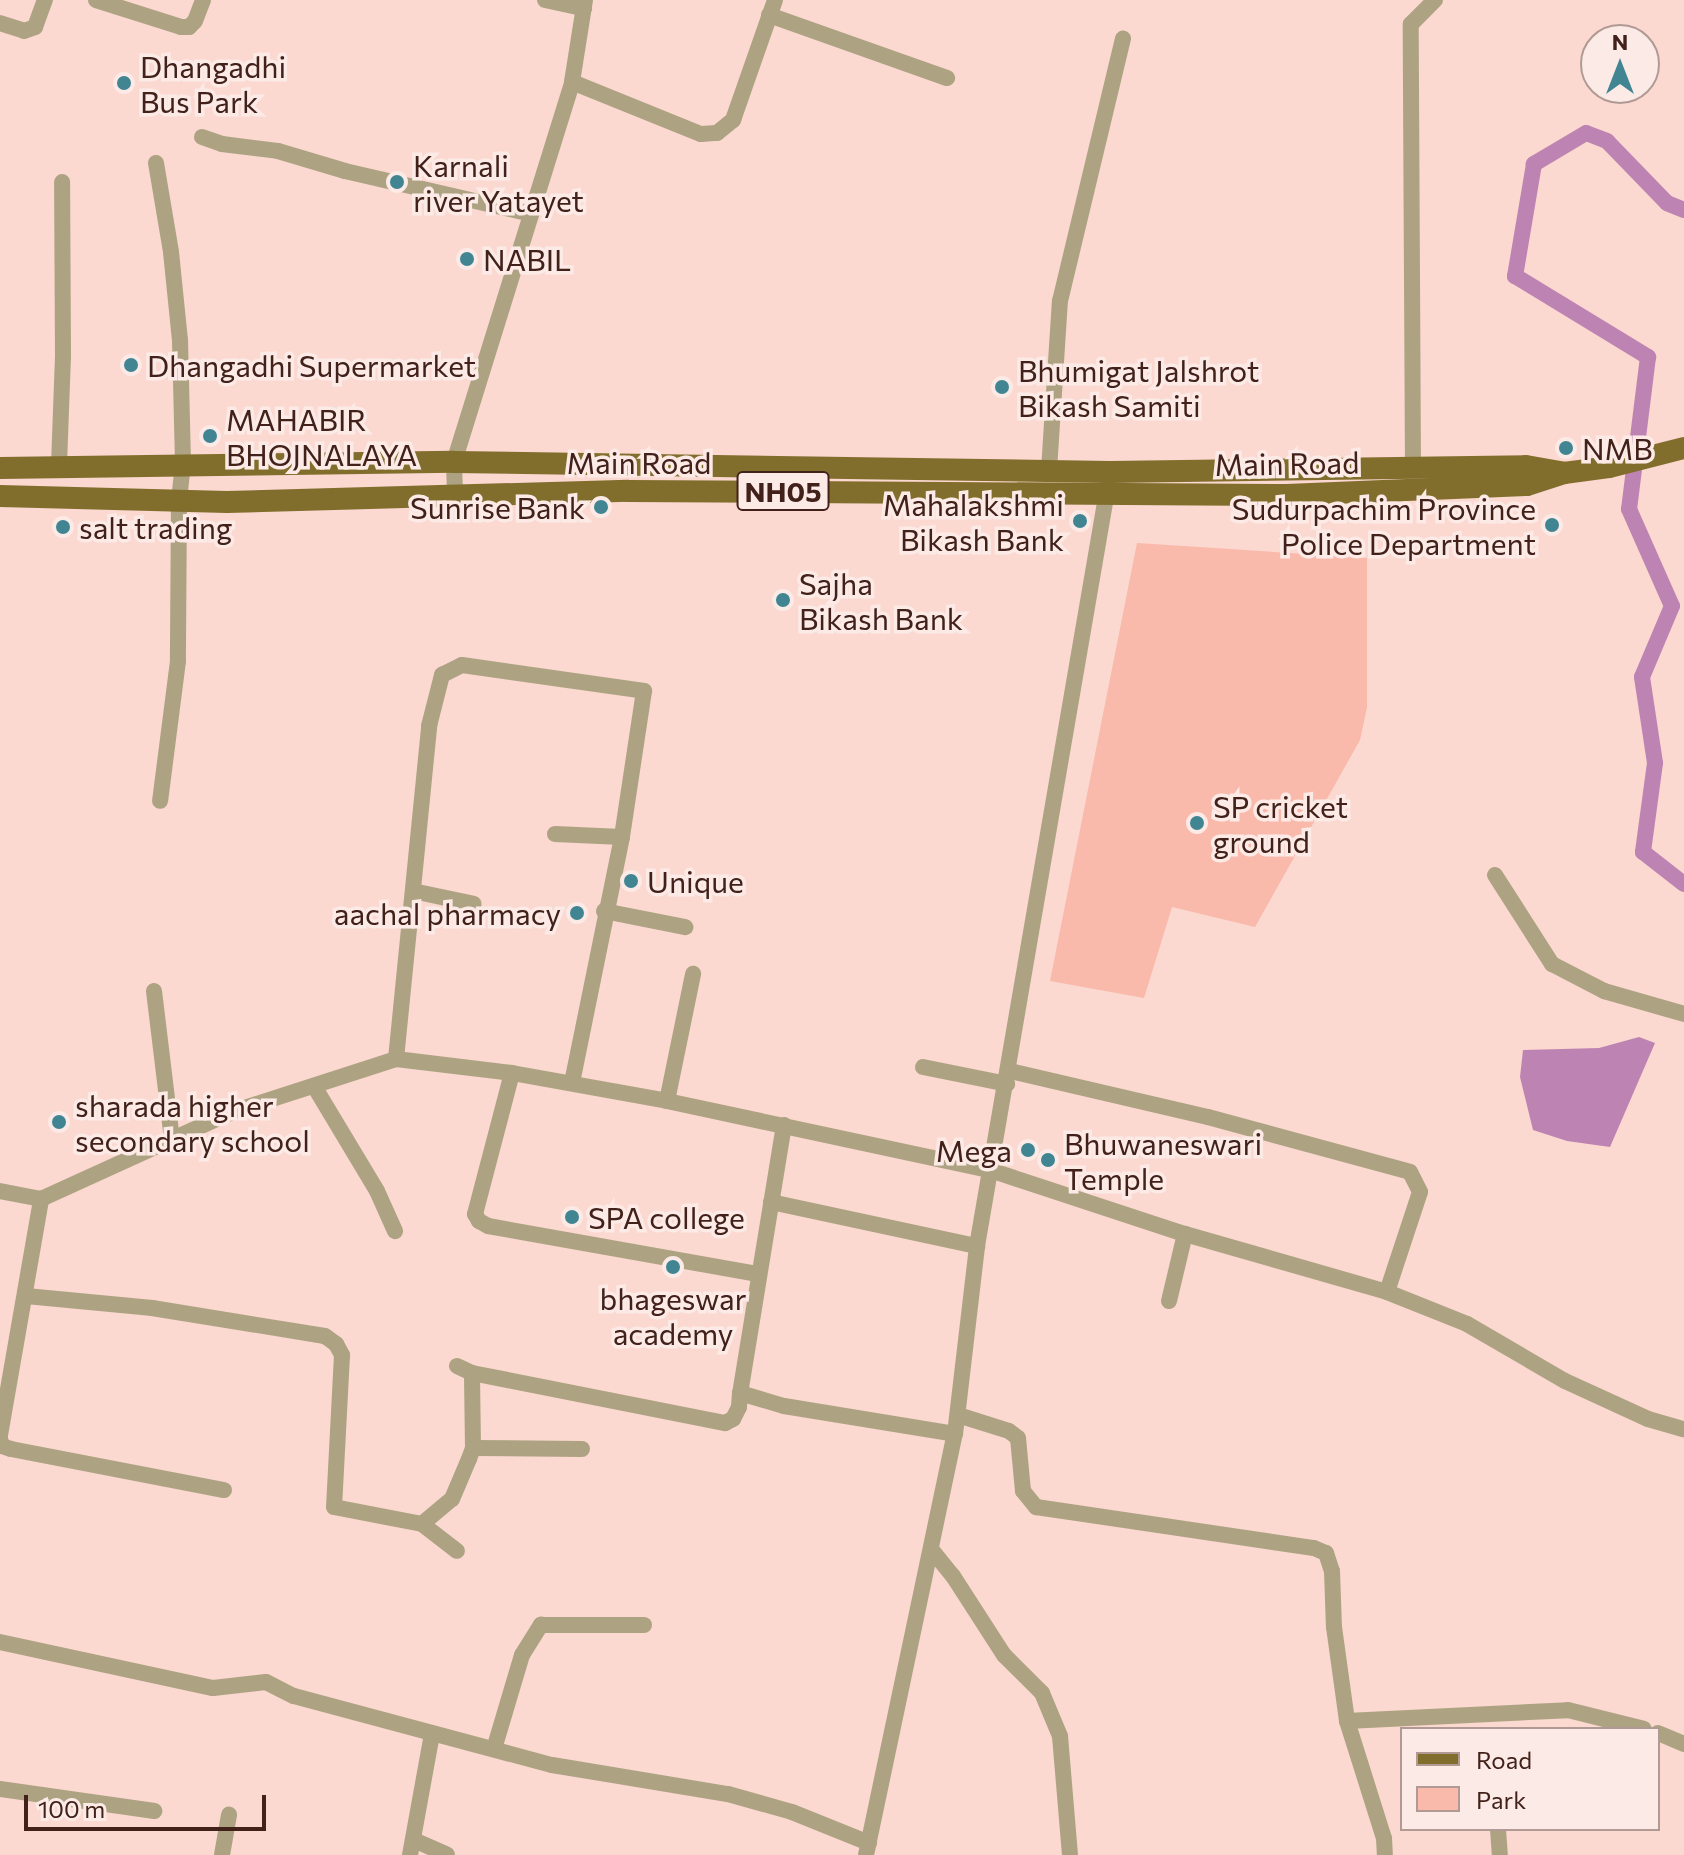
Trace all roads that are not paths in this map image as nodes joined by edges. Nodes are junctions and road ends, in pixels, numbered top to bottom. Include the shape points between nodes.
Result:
1 (45, 0) edge
2 (96, 0) edge
3 (203, 0) edge
4 (545, 0) edge
5 (1435, 0) edge
6 (584, 4) edge
7 (772, 8) edge
8 (0, 23) edge
9 (1123, 38) dead end
10 (947, 78) dead end
11 (572, 82) junction
12 (202, 137) dead end
13 (156, 163) dead end
14 (62, 182) dead end
15 (531, 214) junction
16 (1684, 448) edge
17 (454, 462) junction
18 (183, 463) junction
19 (59, 465) junction
20 (746, 467) junction
21 (0, 468) edge
22 (1413, 469) junction
23 (1049, 470) junction
24 (1110, 472) junction
25 (1564, 473) junction
26 (744, 491) junction
27 (455, 493) junction
28 (1106, 495) junction
29 (0, 496) edge
30 (179, 501) junction
31 (160, 801) dead end
32 (555, 834) dead end
33 (622, 837) junction
34 (1495, 875) dead end
35 (413, 891) junction
36 (474, 904) dead end
37 (604, 911) junction
38 (685, 927) dead end
39 (693, 974) dead end
40 (154, 991) dead end
41 (1684, 1014) edge
42 (396, 1059) junction
43 (923, 1067) dead end
44 (512, 1073) junction
45 (1009, 1078) junction
46 (572, 1083) junction
47 (314, 1086) junction
48 (667, 1101) junction
49 (784, 1125) junction
50 (172, 1140) junction
51 (990, 1170) junction
52 (0, 1191) edge
53 (41, 1199) junction
54 (771, 1202) junction
55 (395, 1231) dead end
56 (1185, 1234) junction
57 (977, 1246) junction
58 (757, 1274) junction
59 (1387, 1292) junction
60 (26, 1296) junction
61 (1169, 1301) dead end
62 (740, 1393) junction
63 (958, 1415) junction
64 (1684, 1429) edge
65 (955, 1434) junction
66 (0, 1437) edge
67 (473, 1448) junction
68 (582, 1449) dead end
69 (224, 1490) dead end
70 (422, 1524) junction
71 (931, 1549) junction
72 (457, 1551) dead end
73 (644, 1625) dead end
74 (0, 1642) edge
75 (1347, 1721) junction
76 (1494, 1721) edge
77 (1636, 1727) edge
78 (432, 1734) junction
79 (1660, 1734) edge
80 (1684, 1744) edge
81 (494, 1749) junction
82 (0, 1789) edge
83 (154, 1811) dead end
84 (229, 1815) dead end
85 (1498, 1831) edge
86 (412, 1847) edge
87 (868, 1849) edge
88 (222, 1855) edge
89 (447, 1855) edge
90 (1070, 1855) edge
91 (1385, 1855) edge
92 (1500, 1855) edge

1 - 8 street via 35,27 24,31
2 - 3 street via 181,27 195,21
4 - 6 street
5 - 22 street via 1411,24
6 - 11 street
7 - 10 street
7 - 11 street via 733,120 717,133 701,134
9 - 23 street via 1060,301
11 - 15 street
12 - 15 street
13 - 18 street via 180,340
14 - 19 street
15 - 17 street
16 - 25 main road, Main Road / NH05
17 - 18 main road, Main Road / NH05
17 - 20 main road, Main Road / NH05
17 - 27 street
18 - 19 main road, Main Road / NH05
18 - 30 street
19 - 21 main road, Main Road / NH05
20 - 23 main road, Main Road / NH05
20 - 26 main road
22 - 24 main road, Main Road / NH05
22 - 25 main road, Main Road / NH05 via 1539,467
23 - 24 main road, Main Road / NH05
24 - 28 street
25 - 28 main road, Main Road / NH05 via 1542,483 1499,486 1287,495
26 - 27 main road, Main Road / NH05
26 - 28 main road, Main Road / NH05
27 - 30 main road, Main Road / NH05
28 - 45 street
29 - 30 main road, Main Road / NH05
30 - 31 street via 178,661
32 - 33 street
33 - 35 street via 644,691 462,665 442,675 429,726
33 - 37 street
34 - 41 street via 1552,964 1604,991
35 - 36 street
35 - 42 street
37 - 38 street
37 - 46 street
39 - 48 street
40 - 50 street
42 - 44 street
42 - 47 street
43 - 45 street
44 - 46 street
44 - 58 street via 475,1214 479,1221
45 - 51 street
45 - 59 street via 1208,1117 1410,1172 1420,1192
46 - 48 street
47 - 50 street via 232,1112
47 - 55 street
48 - 49 street
49 - 51 street
49 - 54 street
50 - 53 street
51 - 56 street
51 - 57 street
52 - 53 street
53 - 60 street
54 - 57 street
54 - 58 street
56 - 59 street
56 - 61 street
57 - 63 street
58 - 62 street
59 - 64 street via 1467,1324 1579,1388
60 - 66 street
60 - 70 street via 152,1308 325,1336 342,1355 334,1507
62 - 65 street via 784,1406
62 - 67 street via 739,1407 725,1423 465,1370
63 - 65 street
63 - 75 street via 1018,1438 1023,1491 1036,1507 1326,1553
65 - 71 street
66 - 69 street via 2,1446 11,1449
67 - 68 street
67 - 70 street via 452,1499
70 - 72 street
71 - 87 street
71 - 90 street via 1004,1655 1042,1693 1060,1736
73 - 81 street via 541,1625 522,1655
74 - 78 street via 213,1688 266,1682 294,1696
75 - 76 street
75 - 91 street
76 - 77 street via 1568,1710
78 - 81 street
78 - 86 street
79 - 80 street
81 - 87 street via 552,1765 728,1794 792,1812
82 - 83 street
84 - 88 street
85 - 92 street
86 - 89 street

